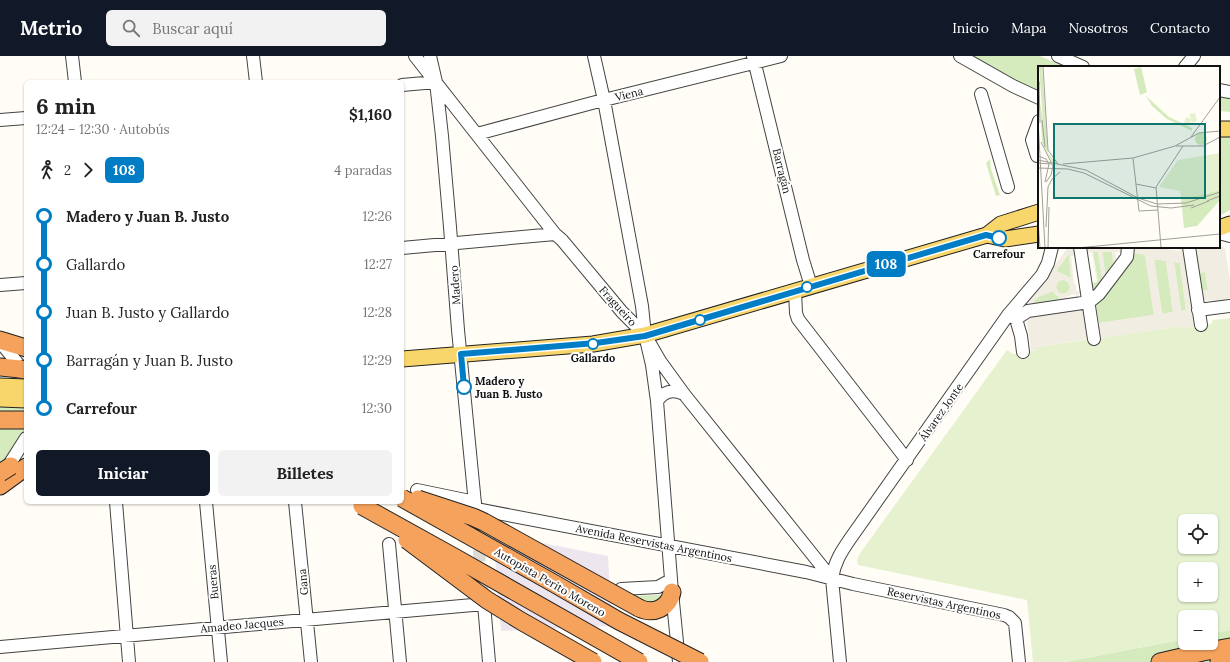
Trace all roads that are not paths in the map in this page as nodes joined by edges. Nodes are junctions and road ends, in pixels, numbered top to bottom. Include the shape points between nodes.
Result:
1 (72, 56) edge
2 (253, 56) edge
3 (415, 56) edge
4 (430, 56) edge
5 (594, 56) edge
6 (781, 56) edge
7 (960, 56) edge
8 (1058, 56) edge
9 (754, 59) edge
10 (1081, 66) edge
11 (75, 80) edge
12 (256, 80) edge
13 (436, 82) junction
14 (404, 85) edge
15 (1220, 90) edge
16 (1230, 92) edge
17 (981, 94) dead end
18 (1038, 98) edge
19 (604, 100) junction
20 (24, 118) edge
21 (0, 120) edge
22 (1036, 130) edge
23 (477, 134) junction
24 (1037, 156) dead end
25 (1008, 187) dead end
26 (1038, 212) edge
27 (555, 234) junction
28 (1038, 234) edge
29 (986, 235) junction
30 (452, 244) junction
31 (404, 248) edge
32 (1052, 248) edge
33 (1080, 248) edge
34 (1128, 248) edge
35 (1189, 248) edge
36 (24, 282) edge
37 (0, 285) edge
38 (811, 286) junction
39 (795, 291) junction
40 (1089, 302) junction
41 (1230, 306) edge
42 (1198, 310) junction
43 (1012, 317) junction
44 (1201, 325) dead end
45 (0, 334) edge
46 (645, 336) junction
47 (1094, 339) dead end
48 (0, 341) edge
49 (23, 347) edge
50 (1023, 352) dead end
51 (461, 354) junction
52 (404, 359) edge
53 (0, 367) edge
54 (24, 370) edge
55 (24, 372) edge
56 (0, 386) edge
57 (24, 387) edge
58 (684, 394) junction
59 (0, 399) edge
60 (24, 400) edge
61 (657, 401) junction
62 (0, 420) edge
63 (24, 420) edge
64 (24, 441) edge
65 (24, 453) edge
66 (24, 460) edge
67 (907, 460) junction
68 (24, 469) edge
69 (2, 473) edge
70 (0, 486) edge
71 (407, 495) edge
72 (116, 504) edge
73 (206, 504) edge
74 (295, 504) edge
75 (358, 504) edge
76 (476, 508) junction
77 (389, 544) dead end
78 (669, 546) junction
79 (832, 578) junction
80 (672, 586) junction
81 (621, 589) dead end
82 (396, 612) junction
83 (307, 620) junction
84 (218, 627) junction
85 (126, 636) junction
86 (0, 647) edge
87 (1230, 647) edge
88 (1230, 658) edge
89 (129, 662) edge
90 (221, 662) edge
91 (310, 662) edge
92 (400, 662) edge
93 (489, 662) edge
94 (593, 662) edge
95 (639, 662) edge
96 (679, 662) edge
97 (700, 662) edge
98 (840, 662) edge
99 (1019, 662) edge
100 (1160, 662) edge
101 (1219, 662) edge

1 - 11 street
2 - 12 street
3 - 13 street, Fragueiro
4 - 13 street, Madero
5 - 19 street
6 - 9 street, Viena
7 - 18 street
8 - 10 street
9 - 19 street, Viena
9 - 38 street, Barragán
13 - 14 street
13 - 23 street, Fragueiro
13 - 30 street, Madero
15 - 16 street
17 - 25 street
19 - 23 street, Viena
19 - 46 street via 642,306
20 - 21 street
22 - 24 street via 1032,140
23 - 27 street, Fragueiro
26 - 29 main road via 1001,224
27 - 30 street
27 - 46 street, Fragueiro
28 - 29 main road via 1005,239
29 - 38 main road
30 - 31 street
30 - 51 street, Madero
32 - 43 street, Álvarez Jonte via 1042,275
33 - 40 street
34 - 40 street via 1127,257 1100,294
35 - 42 street
36 - 37 street
38 - 39 main road
39 - 46 main road
39 - 67 street via 798,319
40 - 43 street via 1028,311
40 - 47 street
41 - 42 street
42 - 44 street
43 - 50 street via 1021,336
43 - 67 street, Álvarez Jonte
45 - 49 highway
46 - 51 main road via 596,343
46 - 58 street, Fragueiro
46 - 61 street
48 - 49 highway
48 - 54 street
51 - 52 main road
51 - 76 street, Madero
53 - 55 highway
56 - 57 main road
58 - 61 street via 669,391 661,395
58 - 79 street, Fragueiro
59 - 60 main road
61 - 78 street
62 - 63 highway
64 - 69 street
65 - 69 street
66 - 69 highway, bridge
67 - 79 street, Álvarez Jonte via 841,553
68 - 70 highway
71 - 76 street, Avenida Reservistas Argentinos
71 - 80 highway, bridge via 484,522 639,608 650,611 660,609 667,603
71 - 97 highway, Autopista Perito Moreno, bridge via 619,621
72 - 85 street
73 - 84 street, Bueras
74 - 83 street, Gana
75 - 94 highway, bridge via 487,600
75 - 95 highway, bridge
76 - 78 street, Avenida Reservistas Argentinos
77 - 82 street
78 - 79 street, Avenida Reservistas Argentinos
78 - 80 street
79 - 98 street
79 - 99 street, Reservistas Argentinos via 1009,617 1015,623
80 - 81 street
80 - 96 street
82 - 83 street, Amadeo Jacques
82 - 92 street
82 - 93 street, Amadeo Jacques via 484,604
83 - 84 street, Amadeo Jacques
83 - 91 street, Gana
84 - 85 street, Amadeo Jacques
84 - 90 street, Bueras
85 - 86 street, Amadeo Jacques
85 - 89 street
87 - 100 highway
88 - 101 highway

